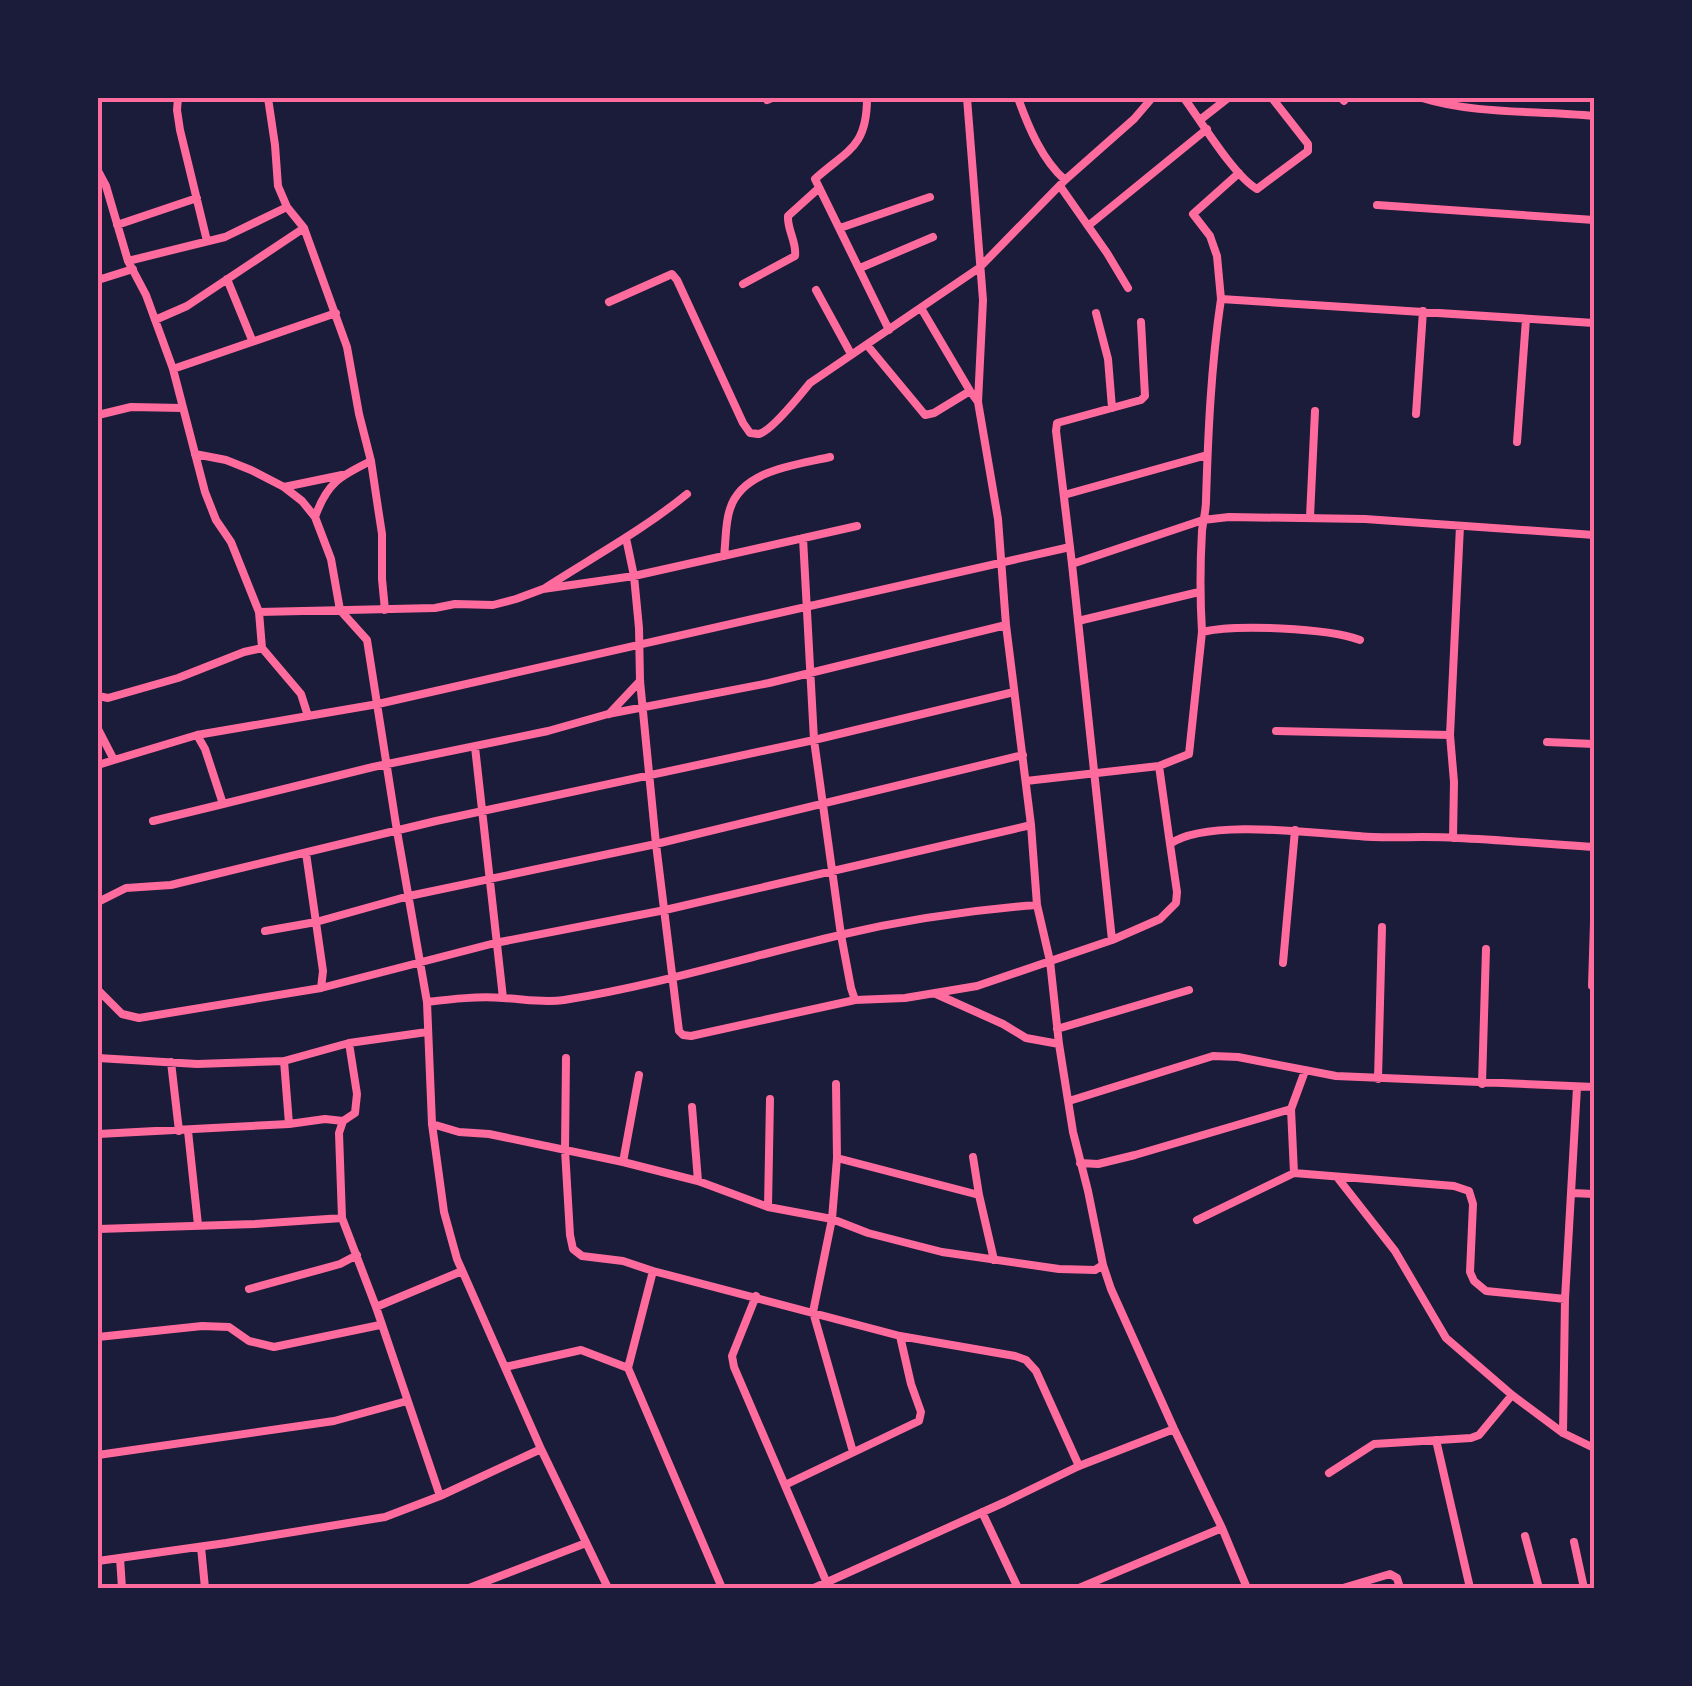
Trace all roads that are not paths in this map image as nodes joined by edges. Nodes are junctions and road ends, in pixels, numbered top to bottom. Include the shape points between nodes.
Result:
1 (178, 98) edge
2 (268, 98) edge
3 (867, 98) edge
4 (967, 98) edge
5 (1018, 98) edge
6 (1152, 98) edge
7 (1184, 98) edge
8 (1228, 98) edge
9 (1272, 98) edge
10 (1422, 98) edge
11 (1594, 116) edge
12 (1200, 120) junction
13 (1206, 129) junction
14 (98, 171) edge
15 (1240, 173) junction
16 (1063, 183) junction
17 (819, 188) junction
18 (930, 197) dead end
19 (197, 198) junction
20 (1377, 205) dead end
21 (287, 208) junction
22 (1594, 220) edge
23 (118, 225) junction
24 (1088, 226) junction
25 (304, 228) junction
26 (840, 228) junction
27 (933, 236) dead end
28 (208, 241) junction
29 (130, 265) junction
30 (860, 268) junction
31 (980, 268) junction
32 (227, 279) junction
33 (98, 280) edge
34 (743, 284) dead end
35 (1128, 288) dead end
36 (816, 290) dead end
37 (1220, 300) junction
38 (609, 302) dead end
39 (921, 308) junction
40 (1423, 311) junction
41 (336, 312) junction
42 (1096, 313) dead end
43 (1526, 319) junction
44 (155, 320) junction
45 (1141, 322) dead end
46 (1594, 322) edge
47 (889, 330) junction
48 (252, 340) junction
49 (867, 345) junction
50 (851, 354) junction
51 (173, 369) junction
52 (970, 391) junction
53 (978, 402) junction
54 (182, 408) junction
55 (1112, 408) junction
56 (1315, 411) dead end
57 (1416, 414) dead end
58 (98, 416) edge
59 (1516, 442) dead end
60 (195, 454) junction
61 (1207, 455) junction
62 (830, 457) dead end
63 (371, 460) junction
64 (342, 474) junction
65 (284, 487) junction
66 (687, 494) dead end
67 (1064, 495) junction
68 (315, 517) junction
69 (1310, 517) junction
70 (1203, 520) junction
71 (856, 526) dead end
72 (1460, 526) junction
73 (1594, 535) edge
74 (626, 538) junction
75 (804, 538) junction
76 (1070, 547) junction
77 (724, 556) junction
78 (1002, 562) junction
79 (1072, 564) junction
80 (634, 576) junction
81 (543, 590) junction
82 (1200, 592) junction
83 (806, 607) junction
84 (340, 610) junction
85 (384, 610) junction
86 (259, 612) junction
87 (1078, 622) junction
88 (1006, 625) junction
89 (1202, 632) junction
90 (1360, 640) dead end
91 (639, 645) junction
92 (262, 648) junction
93 (811, 672) junction
94 (640, 681) junction
95 (1014, 692) junction
96 (98, 696) edge
97 (378, 704) junction
98 (644, 708) junction
99 (608, 714) junction
100 (308, 716) junction
101 (98, 729) edge
102 (1276, 731) dead end
103 (1450, 734) junction
104 (197, 735) junction
105 (814, 740) junction
106 (1547, 742) dead end
107 (1594, 744) edge
108 (475, 747) junction
109 (1023, 756) junction
110 (114, 760) junction
111 (98, 765) edge
112 (386, 766) junction
113 (1159, 766) junction
114 (1094, 772) junction
115 (649, 776) junction
116 (1026, 781) junction
117 (223, 804) junction
118 (823, 806) junction
119 (482, 812) junction
120 (153, 821) dead end
121 (1031, 825) junction
122 (1295, 830) junction
123 (397, 832) junction
124 (1454, 838) junction
125 (656, 844) junction
126 (1170, 844) junction
127 (1594, 847) edge
128 (306, 853) junction
129 (832, 871) junction
130 (489, 879) junction
131 (409, 896) junction
132 (98, 902) edge
133 (1037, 906) junction
134 (664, 910) junction
135 (316, 922) junction
136 (1594, 922) edge
137 (1382, 927) dead end
138 (266, 931) dead end
139 (841, 935) junction
140 (1112, 940) junction
141 (496, 944) junction
142 (1486, 949) dead end
143 (1050, 961) junction
144 (419, 963) junction
145 (1282, 963) dead end
146 (672, 979) junction
147 (1592, 986) dead end
148 (321, 988) junction
149 (98, 990) edge
150 (1189, 990) dead end
151 (936, 994) junction
152 (502, 998) junction
153 (855, 1000) junction
154 (427, 1009) junction
155 (1057, 1029) junction
156 (427, 1032) junction
157 (349, 1043) junction
158 (1059, 1044) junction
159 (98, 1058) edge
160 (566, 1058) dead end
161 (284, 1061) junction
162 (171, 1062) junction
163 (1305, 1071) junction
164 (639, 1075) dead end
165 (1378, 1079) junction
166 (836, 1084) dead end
167 (1482, 1084) junction
168 (1577, 1087) junction
169 (1594, 1088) edge
170 (770, 1099) dead end
171 (1069, 1101) junction
172 (692, 1106) dead end
173 (1291, 1110) junction
174 (343, 1121) junction
175 (289, 1124) junction
176 (432, 1124) junction
177 (184, 1131) junction
178 (98, 1134) edge
179 (565, 1150) junction
180 (973, 1156) dead end
181 (838, 1158) junction
182 (624, 1162) junction
183 (1081, 1167) junction
184 (1294, 1173) junction
185 (1337, 1177) junction
186 (698, 1182) junction
187 (1572, 1193) junction
188 (978, 1194) junction
189 (1594, 1194) edge
190 (768, 1206) junction
191 (342, 1218) junction
192 (832, 1219) junction
193 (1197, 1220) dead end
194 (198, 1225) junction
195 (98, 1229) edge
196 (357, 1255) junction
197 (994, 1260) junction
198 (1103, 1265) junction
199 (462, 1270) junction
200 (653, 1271) junction
201 (249, 1289) dead end
202 (756, 1296) junction
203 (1565, 1298) junction
204 (376, 1306) junction
205 (813, 1312) junction
206 (380, 1325) junction
207 (900, 1336) junction
208 (98, 1337) edge
209 (505, 1367) junction
210 (628, 1368) junction
211 (1512, 1395) junction
212 (407, 1401) junction
213 (1174, 1429) junction
214 (1564, 1434) junction
215 (1436, 1440) junction
216 (1594, 1448) edge
217 (541, 1449) junction
218 (852, 1452) junction
219 (98, 1455) edge
220 (1079, 1466) junction
221 (1329, 1473) dead end
222 (785, 1485) junction
223 (440, 1496) junction
224 (982, 1512) junction
225 (1222, 1528) junction
226 (1525, 1536) dead end
227 (586, 1542) junction
228 (1574, 1542) dead end
229 (202, 1547) junction
230 (120, 1558) junction
231 (98, 1561) edge
232 (828, 1586) edge
233 (122, 1588) edge
234 (205, 1588) edge
235 (470, 1588) edge
236 (608, 1588) edge
237 (722, 1588) edge
238 (814, 1588) edge
239 (1018, 1588) edge
240 (1080, 1588) edge
241 (1247, 1588) edge
242 (1343, 1588) edge
243 (1400, 1588) edge
244 (1470, 1588) edge
245 (1540, 1588) edge
246 (1584, 1588) edge

1 - 19 street
2 - 21 street via 278,186
3 - 17 street via 860,136 815,178
4 - 31 street
5 - 16 street
6 - 16 street
7 - 12 street
8 - 12 street
9 - 15 street via 1308,151 1257,189
10 - 11 street
12 - 13 street
13 - 15 street
13 - 24 street
14 - 23 street
15 - 37 street via 1193,214 1217,256
16 - 24 street
16 - 31 street
17 - 26 street
17 - 34 street via 788,216 795,256
18 - 26 street
19 - 23 street
19 - 28 street
20 - 22 street
21 - 25 street
21 - 28 street
23 - 29 street
24 - 35 street
25 - 32 street
25 - 41 street
26 - 30 street
27 - 30 street
28 - 29 street
29 - 33 street
29 - 44 street
30 - 47 street
31 - 39 street
31 - 53 street
32 - 44 street
32 - 48 street
36 - 50 street
37 - 40 street
37 - 61 street
38 - 50 street via 672,274 750,433 764,432 810,383
39 - 47 street
39 - 52 street
40 - 43 street
40 - 57 street
41 - 48 street
41 - 63 street
42 - 55 street
43 - 46 street
43 - 59 street
44 - 51 street
45 - 55 street via 1145,396
47 - 49 street
48 - 51 street
49 - 50 street
49 - 52 street via 925,415
51 - 54 street
52 - 53 street
53 - 78 street
54 - 58 street via 131,407
54 - 60 street
55 - 67 street via 1057,423
56 - 69 street
60 - 65 street via 226,460
60 - 86 street via 216,520
61 - 67 street
61 - 70 street
62 - 77 street via 758,477 739,491
63 - 64 street
63 - 85 street
64 - 65 street
64 - 68 street
65 - 68 street
66 - 74 street
67 - 76 street
68 - 84 street
69 - 70 street
69 - 72 street
70 - 79 street
70 - 82 street
71 - 75 street
72 - 73 street
72 - 103 street
74 - 80 street
74 - 81 street
75 - 77 street
75 - 83 street
76 - 78 street
76 - 79 street
77 - 80 street
78 - 83 street
78 - 88 street
79 - 87 street
80 - 81 street
80 - 91 street
81 - 85 street via 493,604
82 - 87 street
82 - 89 street
83 - 91 street
83 - 93 street
84 - 85 street
84 - 86 street
84 - 97 street via 367,640
86 - 92 street
87 - 114 street
88 - 93 street
88 - 95 street
89 - 90 street via 1242,628
89 - 113 street via 1189,754
91 - 94 street
91 - 97 street
92 - 96 street via 178,678
92 - 100 street via 301,694
93 - 98 street
93 - 105 street
94 - 98 street
94 - 99 street
95 - 105 street
95 - 109 street
97 - 100 street
97 - 112 street
98 - 99 street
98 - 115 street
99 - 108 street
100 - 104 street
101 - 110 street
102 - 103 street
103 - 124 street
104 - 110 street
104 - 117 street
105 - 115 street
105 - 118 street
106 - 107 street
108 - 112 street
108 - 119 street
109 - 116 street
109 - 118 street
110 - 111 street
112 - 117 street
112 - 123 street
113 - 114 street
113 - 126 street
114 - 116 street
114 - 140 street
115 - 119 street
115 - 125 street
116 - 121 street
117 - 120 street
118 - 125 street
118 - 129 street
119 - 123 street
119 - 130 street
121 - 129 street
121 - 133 street
122 - 124 street
122 - 126 street via 1216,831
122 - 145 street
123 - 128 street
123 - 131 street
124 - 127 street
125 - 130 street
125 - 134 street
126 - 140 street via 1176,903 1160,919
128 - 132 street via 170,885 126,888
128 - 135 street
129 - 134 street
129 - 139 street
130 - 131 street
130 - 141 street
131 - 135 street
131 - 144 street
133 - 139 street
133 - 143 street
134 - 141 street
134 - 146 street
135 - 138 street
135 - 148 street
136 - 147 street
137 - 165 street
139 - 146 street
139 - 153 street
140 - 143 street
141 - 144 street
141 - 152 street
142 - 167 street
143 - 151 street
143 - 155 street
144 - 148 street
144 - 154 street
146 - 152 street via 561,1000
146 - 153 street via 679,1030 691,1036
148 - 149 street via 139,1018 122,1014
150 - 155 street
151 - 153 street
151 - 158 street via 1026,1038
152 - 154 street
154 - 156 street
155 - 158 street
156 - 157 street
156 - 176 street
157 - 161 street
157 - 174 street via 358,1094 355,1113
158 - 171 street
159 - 162 street
160 - 179 street
161 - 162 street
161 - 175 street
162 - 177 street
163 - 165 street
163 - 171 street via 1213,1056
163 - 173 street
164 - 182 street
165 - 167 street
166 - 181 street
167 - 168 street
168 - 169 street
168 - 187 street
170 - 190 street
171 - 183 street
172 - 186 street
173 - 183 street
173 - 184 street
174 - 175 street
174 - 191 street
175 - 177 street
176 - 179 street
176 - 199 street via 444,1212
177 - 178 street
177 - 194 street
179 - 182 street
179 - 200 street via 572,1248
180 - 188 street
181 - 188 street
181 - 192 street
182 - 186 street
183 - 198 street
184 - 185 street
184 - 193 street
185 - 203 street via 1470,1190 1474,1281 1486,1290
185 - 211 street via 1395,1251 1446,1338
186 - 190 street
187 - 189 street
187 - 203 street
188 - 197 street
190 - 192 street
191 - 194 street
191 - 196 street
192 - 197 street via 942,1252
192 - 205 street
194 - 195 street
196 - 201 street
196 - 204 street
197 - 198 street via 1059,1269
198 - 213 street
199 - 204 street
199 - 209 street
200 - 202 street
200 - 210 street
202 - 205 street
202 - 222 street via 732,1356
203 - 214 street
204 - 206 street
205 - 207 street
205 - 218 street
206 - 208 street via 274,1347 229,1328 202,1326
206 - 212 street
207 - 218 street via 922,1412 919,1422
207 - 220 street via 1026,1360
209 - 210 street via 581,1350
209 - 217 street
210 - 237 street
211 - 214 street
211 - 215 street via 1479,1435
212 - 219 street via 334,1421
212 - 223 street
213 - 220 street
213 - 225 street
214 - 216 street
215 - 221 street via 1374,1444
215 - 244 street
217 - 223 street
217 - 227 street
218 - 222 street
220 - 224 street
222 - 232 street
223 - 229 street via 385,1517
224 - 232 street
224 - 239 street
225 - 240 street
225 - 241 street
226 - 245 street
227 - 235 street
227 - 236 street
228 - 246 street
229 - 230 street
229 - 234 street
230 - 231 street
230 - 233 street
232 - 238 street
242 - 243 street via 1390,1574

